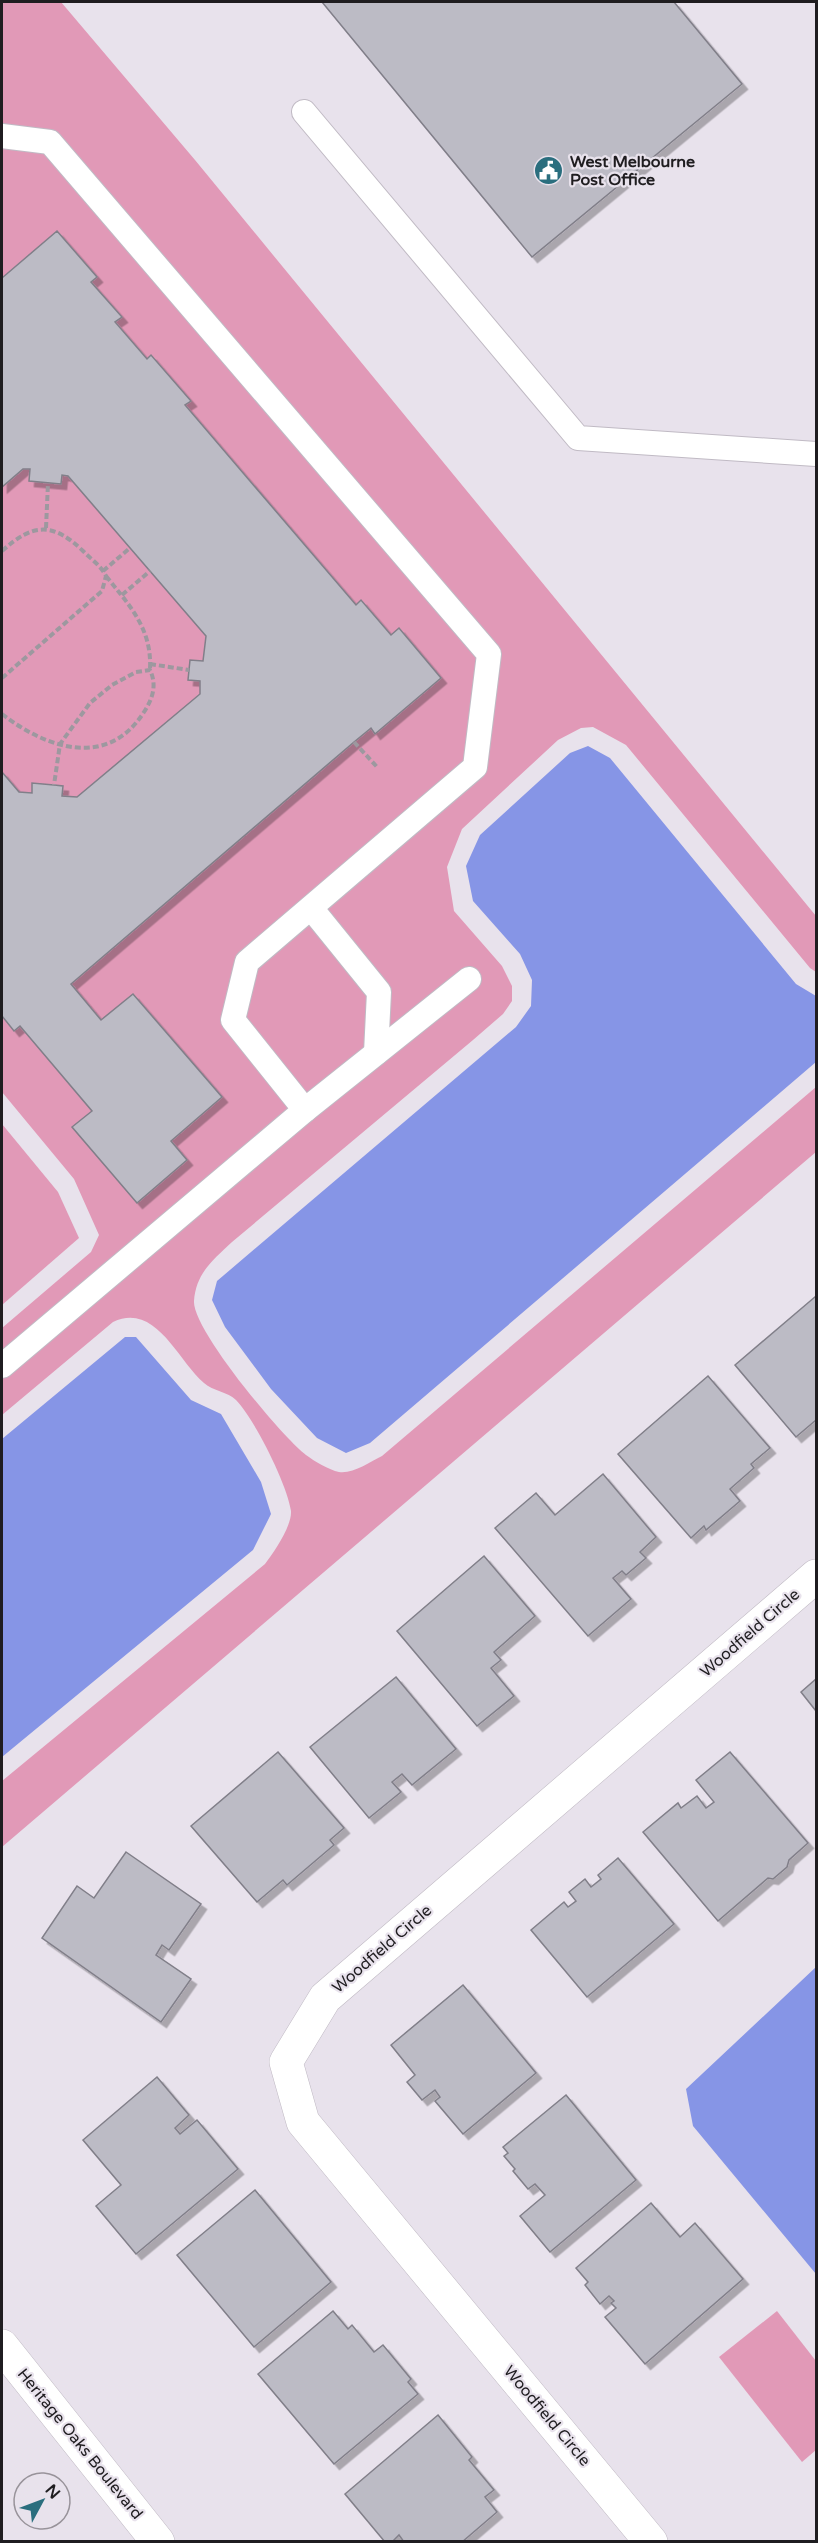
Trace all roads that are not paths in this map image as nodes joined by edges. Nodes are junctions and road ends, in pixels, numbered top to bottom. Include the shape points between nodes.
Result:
1 (304, 112) dead end
2 (2, 136) edge
3 (816, 454) edge
4 (311, 908) junction
5 (469, 979) dead end
6 (376, 1053) junction
7 (304, 1110) junction
8 (2, 1366) edge
9 (816, 1576) edge
10 (2, 2346) edge
11 (648, 2540) edge
12 (159, 2541) edge

1 - 3 lane via 578,438
2 - 4 lane via 50,142 489,654 475,767
4 - 6 lane via 379,992
4 - 7 lane via 247,962 233,1020
5 - 6 lane
6 - 7 lane
7 - 8 lane
9 - 11 street, Woodfield Circle via 325,1998 286,2062 303,2122
10 - 12 street, Heritage Oaks Boulevard

